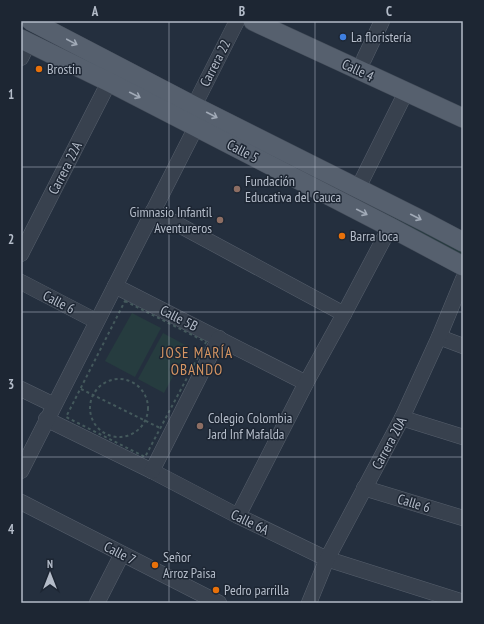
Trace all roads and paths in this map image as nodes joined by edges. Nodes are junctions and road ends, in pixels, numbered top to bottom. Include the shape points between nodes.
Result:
1 (237, 21) edge
2 (253, 21) edge
3 (382, 21) edge
4 (36, 22) edge
5 (277, 25) edge
6 (22, 45) edge
7 (364, 59) junction
8 (109, 82) junction
9 (406, 92) junction
10 (463, 105) edge
11 (194, 106) junction
12 (463, 118) edge
13 (196, 127) junction
14 (236, 147) junction
15 (284, 150) junction
16 (358, 188) junction
17 (153, 211) junction
18 (390, 227) junction
19 (463, 242) edge
20 (21, 254) edge
21 (463, 266) edge
22 (463, 280) edge
23 (21, 282) edge
24 (115, 286) junction
25 (125, 301) dead end
26 (344, 314) junction
27 (96, 321) junction
28 (439, 337) junction
29 (219, 338) junction
30 (463, 346) edge
31 (306, 383) junction
32 (21, 389) edge
33 (81, 390) junction
34 (93, 396) junction
35 (54, 405) junction
36 (66, 417) dead end
37 (402, 418) junction
38 (46, 420) junction
39 (145, 421) junction
40 (161, 429) dead end
41 (463, 437) edge
42 (21, 471) edge
43 (152, 471) junction
44 (364, 488) junction
45 (21, 502) edge
46 (238, 516) junction
47 (463, 518) edge
48 (122, 554) junction
49 (327, 559) junction
50 (212, 602) edge
51 (463, 602) edge
52 (97, 603) edge
53 (309, 603) edge

1 - 11 street, Carrera 22
2 - 5 main road, Calle 4
3 - 7 street
4 - 6 main road
4 -> 11 main road, Calle 5
5 - 7 main road, Calle 4 via 301,30
5 - 9 main road, Calle 4
6 - 8 main road, Calle 5
7 - 10 main road, Calle 4
8 -> 13 main road, Calle 5
8 - 20 street, Carrera 22A
9 - 12 main road, Calle 4
9 - 16 street
11 -> 15 main road, Calle 5
13 - 14 main road, Calle 5
13 - 17 street
14 - 15 main road
14 -> 18 main road, Calle 5
15 - 16 main road, Calle 5
16 -> 19 main road, Calle 5
17 - 24 street
17 - 26 street
18 - 21 main road, Calle 5
18 - 26 street
22 - 28 street, Carrera 20A
23 - 27 street, Calle 6
24 - 27 street
24 - 29 street, Calle 5B
25 - 33 path
26 - 31 street
27 - 35 street
28 - 30 street
28 - 37 street, Carrera 20A
29 - 31 street, Calle 5B
29 - 43 street
31 - 46 street
32 - 35 street
33 - 34 path
33 - 36 path
34 - 39 path
34 - 39 path via 90,405 95,424 111,436 131,434
34 - 39 path via 98,388 110,381 132,382 145,395 148,403
35 - 38 street
37 - 41 street
37 - 44 street, Carrera 20A
38 - 42 street
38 - 43 street, Calle 6A
39 - 40 path
43 - 46 street, Calle 6A
44 - 47 street, Calle 6
44 - 49 street, Carrera 20A
45 - 48 street, Calle 7
46 - 49 street, Calle 6A
48 - 50 street, Calle 7
48 - 52 street
49 - 51 street, Calle 6A
49 - 53 street, Carrera 20A

